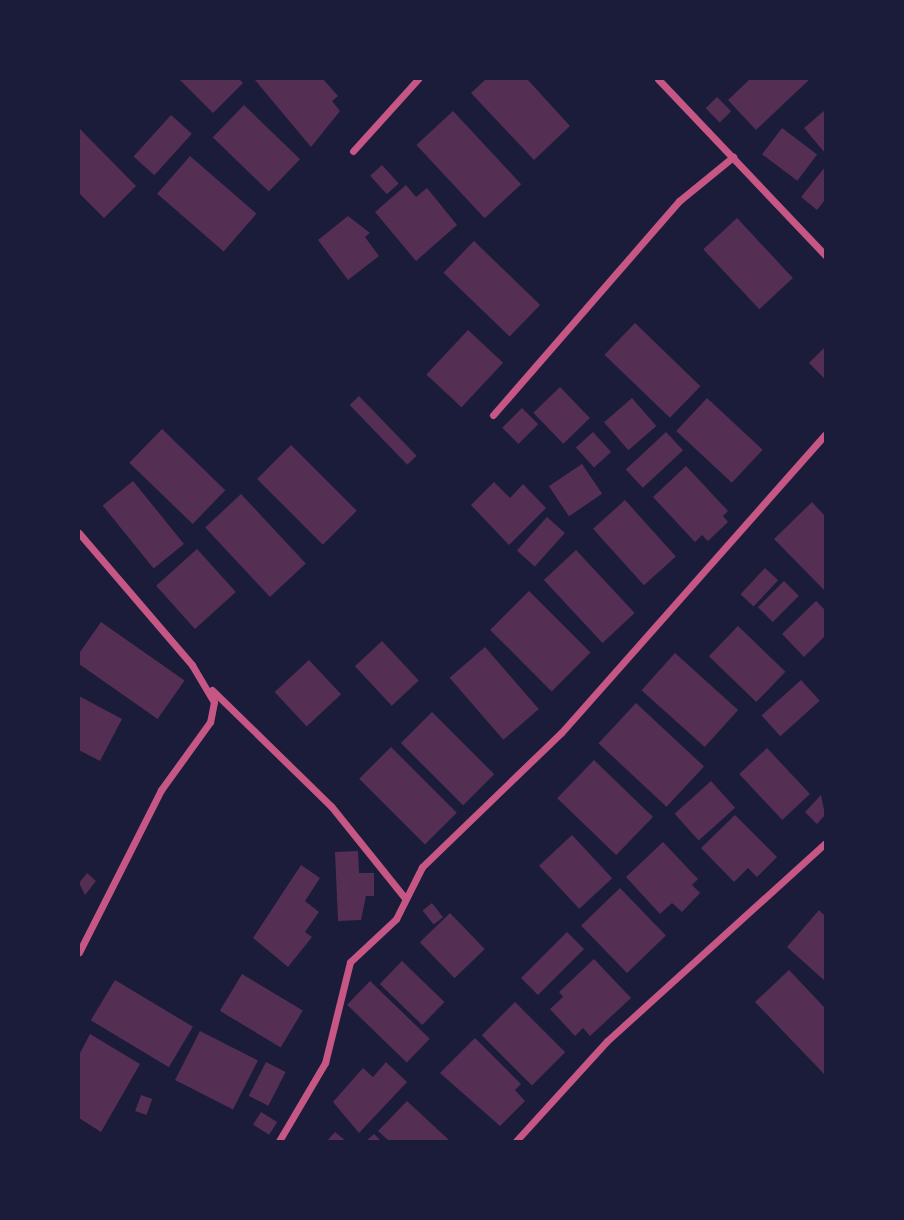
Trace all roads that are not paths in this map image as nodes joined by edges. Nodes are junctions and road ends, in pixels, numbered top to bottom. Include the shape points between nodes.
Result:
1 (418, 79) edge
2 (658, 79) edge
3 (353, 151) dead end
4 (733, 157) junction
5 (825, 255) edge
6 (493, 415) dead end
7 (825, 435) edge
8 (79, 533) edge
9 (212, 690) junction
10 (825, 843) edge
11 (405, 898) junction
12 (79, 952) edge
13 (279, 1141) edge
14 (516, 1141) edge

1 - 3 street
2 - 4 street
4 - 5 street
4 - 6 street via 679,201
7 - 11 street via 561,733 422,867
8 - 9 street
9 - 11 street via 331,806
9 - 12 street via 210,722 161,790
10 - 14 street via 607,1041
11 - 13 street via 396,919 350,962 325,1063

